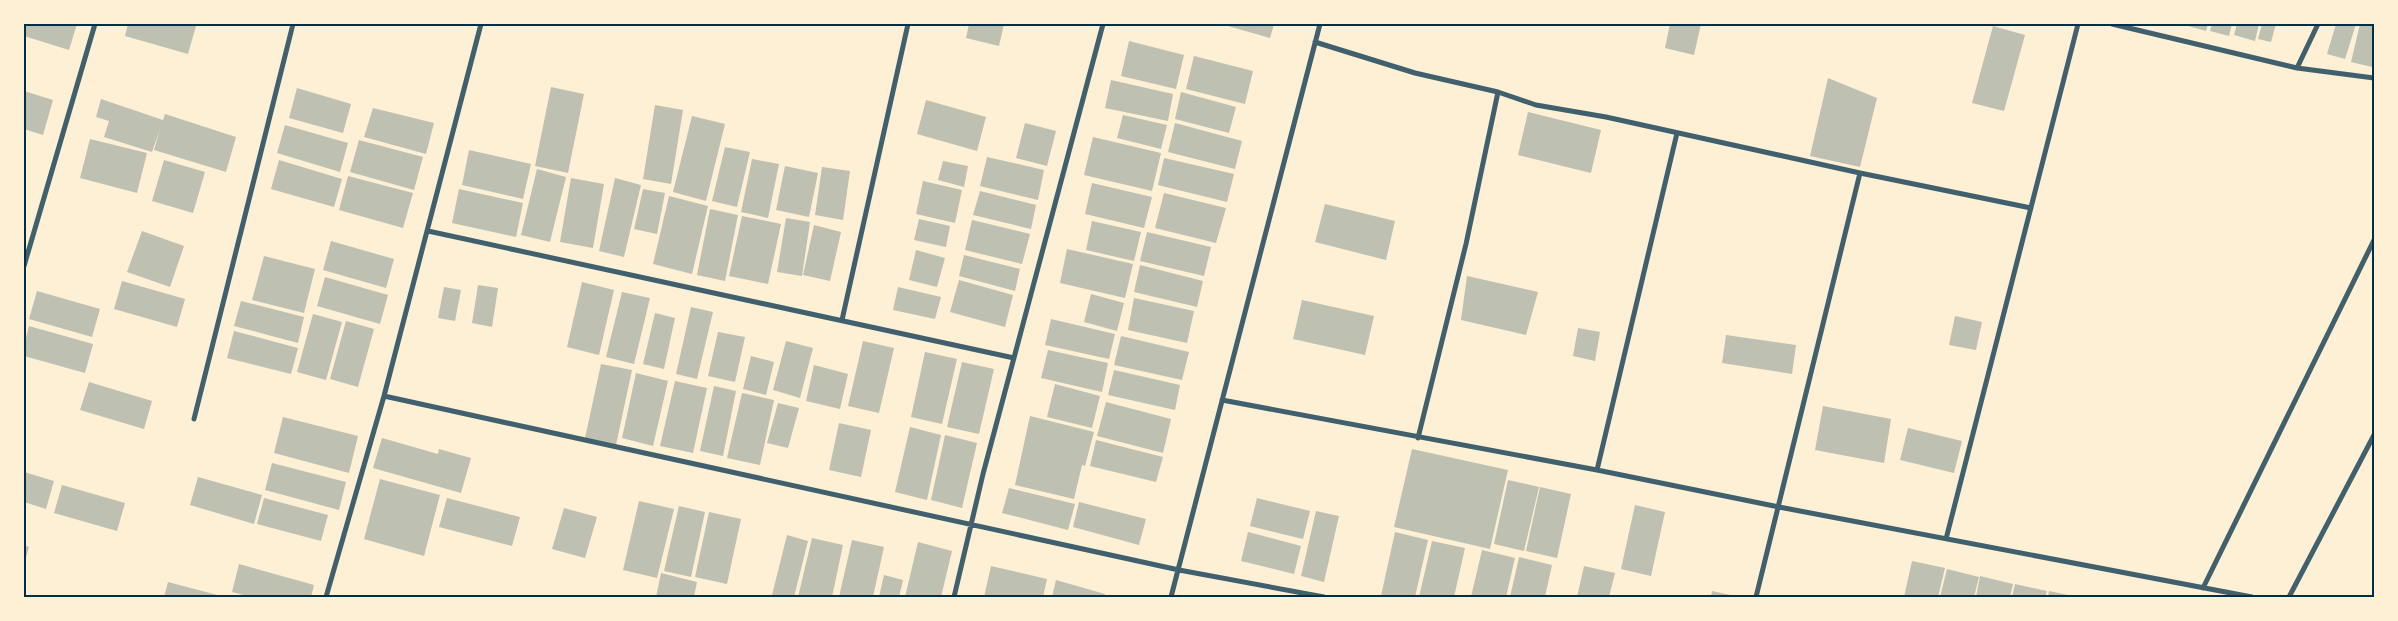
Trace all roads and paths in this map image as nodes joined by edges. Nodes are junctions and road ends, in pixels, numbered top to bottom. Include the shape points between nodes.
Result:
1 (95, 24) edge
2 (293, 24) edge
3 (481, 24) edge
4 (908, 24) edge
5 (1103, 24) edge
6 (1320, 24) edge
7 (2078, 24) edge
8 (2112, 24) edge
9 (2318, 24) edge
10 (1315, 42) junction
11 (2297, 68) junction
12 (2374, 78) edge
13 (1498, 92) junction
14 (1677, 133) junction
15 (1860, 173) junction
16 (2031, 208) junction
17 (428, 231) junction
18 (2374, 240) edge
19 (24, 266) edge
20 (842, 320) junction
21 (1014, 358) junction
22 (384, 396) junction
23 (1222, 400) junction
24 (194, 419) dead end
25 (2374, 435) edge
26 (1418, 438) junction
27 (1597, 470) junction
28 (1779, 507) junction
29 (971, 525) junction
30 (1946, 539) junction
31 (1178, 570) junction
32 (2203, 588) junction
33 (326, 597) edge
34 (954, 597) edge
35 (1171, 597) edge
36 (1324, 597) edge
37 (1756, 597) edge
38 (2252, 597) edge
39 (2290, 597) edge

1 - 19 street
2 - 24 street
3 - 17 street
4 - 20 street
5 - 21 street
6 - 10 street
7 - 16 street
8 - 11 street
9 - 11 street
10 - 13 street via 1415,73
10 - 23 street
11 - 12 street
13 - 14 street via 1536,105
13 - 26 street via 1466,244
14 - 15 street
14 - 27 street
15 - 16 street
15 - 28 street
16 - 30 street
17 - 20 street
17 - 22 street
18 - 32 street
20 - 21 street
21 - 29 street
22 - 29 street
22 - 33 street
23 - 26 street
23 - 31 street
25 - 39 street
26 - 27 street
27 - 28 street
28 - 30 street
28 - 37 street
29 - 31 street
29 - 34 street
30 - 32 street
31 - 35 street
31 - 36 street
32 - 38 street

